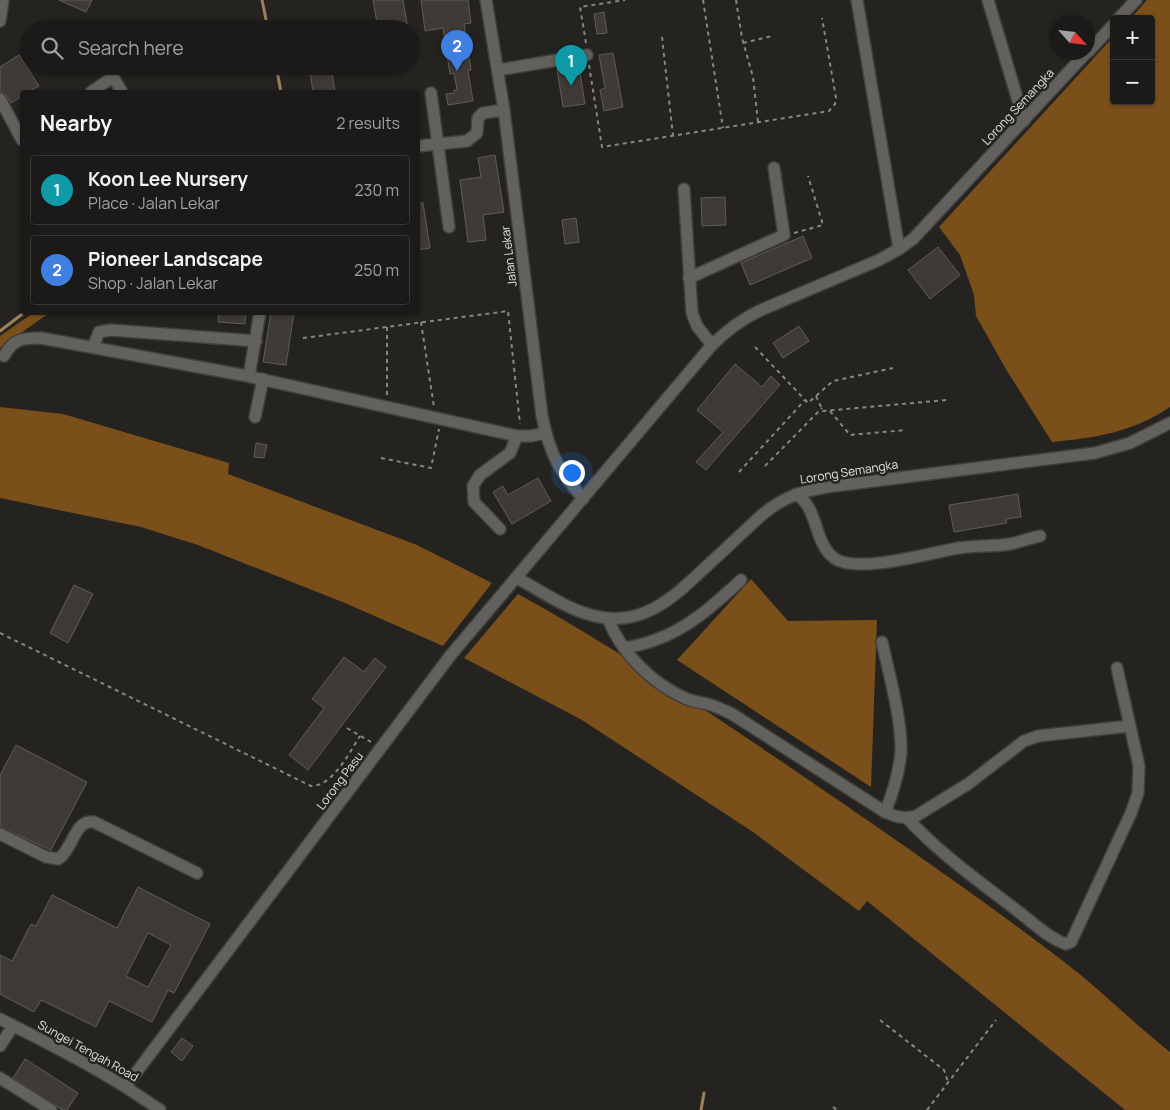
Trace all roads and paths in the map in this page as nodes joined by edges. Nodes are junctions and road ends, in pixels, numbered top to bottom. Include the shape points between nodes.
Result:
1 (3, 0) edge
2 (486, 0) edge
3 (625, 0) edge
4 (703, 0) edge
5 (736, 0) edge
6 (857, 0) edge
7 (988, 0) edge
8 (1136, 0) edge
9 (1122, 15) edge
10 (822, 18) dead end
11 (0, 21) edge
12 (1110, 28) edge
13 (772, 36) dead end
14 (662, 37) dead end
15 (743, 43) junction
16 (1095, 44) edge
17 (587, 55) junction
18 (1080, 60) edge
19 (498, 70) junction
20 (94, 90) edge
21 (121, 90) edge
22 (431, 94) dead end
23 (3, 104) edge
24 (504, 110) junction
25 (1024, 121) junction
26 (758, 122) junction
27 (723, 128) junction
28 (20, 135) edge
29 (673, 136) junction
30 (438, 144) junction
31 (420, 146) edge
32 (774, 168) dead end
33 (808, 176) dead end
34 (684, 189) dead end
35 (449, 227) dead end
36 (784, 235) junction
37 (899, 249) junction
38 (689, 278) junction
39 (260, 315) edge
40 (421, 322) junction
41 (386, 327) junction
42 (303, 338) dead end
43 (256, 341) junction
44 (712, 345) junction
45 (93, 347) junction
46 (755, 347) dead end
47 (4, 356) dead end
48 (893, 368) dead end
49 (249, 376) junction
50 (263, 379) junction
51 (816, 396) junction
52 (805, 400) junction
53 (947, 400) dead end
54 (387, 408) junction
55 (822, 408) junction
56 (830, 411) junction
57 (255, 417) dead end
58 (438, 419) junction
59 (1170, 423) edge
60 (906, 430) dead end
61 (545, 433) junction
62 (517, 436) junction
63 (381, 458) dead end
64 (765, 466) dead end
65 (739, 472) dead end
66 (796, 494) junction
67 (583, 498) junction
68 (500, 529) dead end
69 (1040, 536) dead end
70 (517, 578) junction
71 (741, 580) dead end
72 (608, 618) junction
73 (0, 633) edge
74 (882, 642) dead end
75 (624, 648) junction
76 (1117, 668) dead end
77 (1130, 726) junction
78 (347, 728) dead end
79 (360, 736) junction
80 (381, 748) junction
81 (885, 812) junction
82 (907, 818) junction
83 (0, 834) edge
84 (197, 873) dead end
85 (0, 1019) edge
86 (880, 1020) dead end
87 (996, 1020) dead end
88 (13, 1026) junction
89 (0, 1046) edge
90 (0, 1078) edge
91 (948, 1082) junction
92 (126, 1086) junction
93 (832, 1107) dead end
94 (51, 1110) edge
95 (160, 1110) edge
96 (837, 1110) edge
97 (927, 1110) edge

1 - 11 street
2 - 19 street, Jalan Lekar
3 - 17 path via 580,7
4 - 27 path
5 - 15 path
6 - 37 street
7 - 25 street
8 - 9 street
10 - 26 path via 835,104 829,111
12 - 16 street, Lorong Semangka
13 - 15 path
14 - 29 path
15 - 26 path via 753,78
17 - 19 street
17 - 29 path via 602,147
18 - 25 street, Lorong Semangka
19 - 24 street, Jalan Lekar
20 - 21 street via 114,77
22 - 30 street
23 - 28 street
24 - 30 street via 483,112 478,118 477,133 471,139
24 - 61 street, Jalan Lekar
25 - 37 street, Lorong Semangka via 926,225
26 - 27 path
27 - 29 path
30 - 31 street
30 - 35 street
32 - 36 street
33 - 36 path via 823,225
34 - 38 street
36 - 38 street
37 - 44 street, Lorong Semangka via 872,264 761,310 728,329
38 - 44 street via 694,320
39 - 43 street
40 - 41 path
40 - 58 path
40 - 62 path via 508,311 520,426
41 - 42 path
41 - 54 path
43 - 45 street via 111,330 100,332
43 - 49 street
44 - 67 street, Lorong Semangka
45 - 47 street via 40,338 23,339 12,344
45 - 49 street
46 - 52 path
48 - 51 path via 833,381
49 - 50 street
50 - 54 street
50 - 57 street
51 - 52 path via 808,403
51 - 55 path
52 - 65 path
53 - 56 path
54 - 58 street
55 - 56 path
55 - 64 path
56 - 60 path via 850,435
58 - 62 street
58 - 63 path via 431,468
59 - 66 street, Lorong Semangka via 1130,443 1077,456 827,487
61 - 62 street
61 - 67 street, Jalan Lekar via 559,469
62 - 68 street via 510,453 480,475 473,486 474,502
66 - 69 street via 807,504 826,549 842,563 910,559 954,548 1009,544
66 - 72 street, Lorong Semangka via 775,503 674,597 648,612
67 - 70 street, Lorong Pasu
70 - 72 street, Lorong Semangka via 571,608
70 - 80 street, Lorong Pasu via 450,656
71 - 75 street via 717,603 676,630 656,640
72 - 75 street
73 - 79 path via 311,786 318,786 332,777
74 - 81 street via 900,730 901,752 898,775
75 - 81 street via 652,678 667,688 694,702 709,704 732,714
76 - 77 street
77 - 82 street via 1038,736 1024,741 968,784 916,816
77 - 82 street via 1140,778 1136,802 1071,942 1066,944 1052,937 928,841
78 - 79 path
79 - 80 path
80 - 92 street, Lorong Pasu
81 - 82 street
83 - 84 street via 46,857 58,859 83,824 89,821
85 - 88 street, Sungei Tengah Road
86 - 91 path via 944,1070
87 - 91 path
88 - 89 street
88 - 92 street, Sungei Tengah Road
90 - 94 street
91 - 97 path
92 - 95 street, Sungei Tengah Road
93 - 96 path

